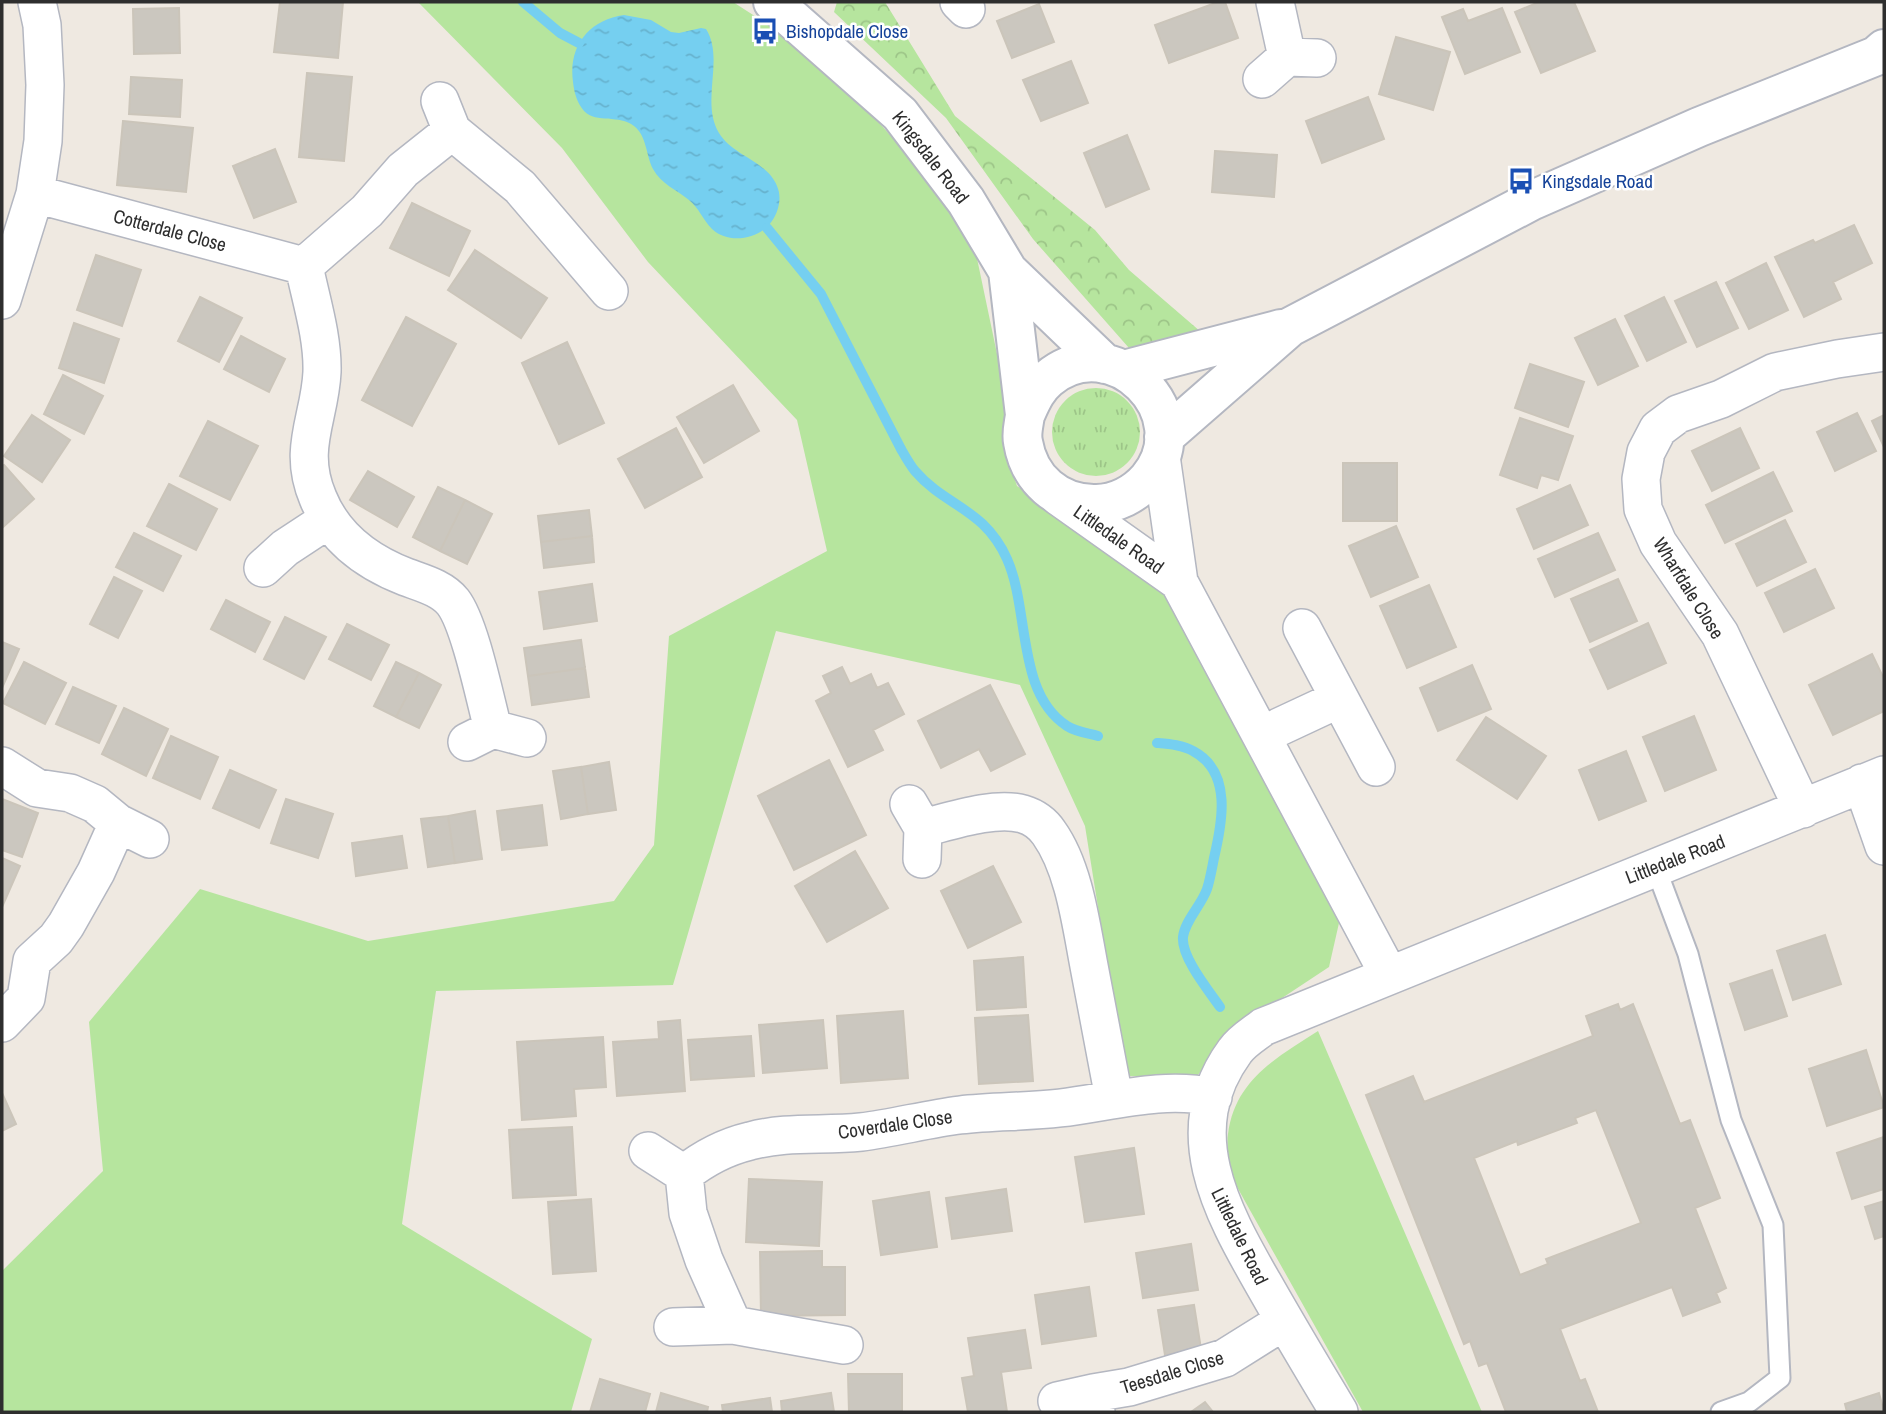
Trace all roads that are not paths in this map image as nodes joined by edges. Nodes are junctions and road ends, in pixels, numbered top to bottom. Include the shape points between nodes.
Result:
1 (37, 2) edge
2 (773, 2) edge
3 (1275, 2) edge
4 (1881, 54) edge
5 (1289, 65) dead end
6 (35, 194) junction
7 (304, 266) junction
8 (1008, 271) junction
9 (609, 291) dead end
10 (2, 300) edge
11 (1290, 327) junction
12 (1884, 352) edge
13 (1115, 367) junction
14 (1025, 415) junction
15 (1162, 446) junction
16 (1059, 497) junction
17 (329, 519) junction
18 (263, 568) dead end
19 (1179, 582) junction
20 (1303, 628) dead end
21 (1339, 699) junction
22 (1262, 735) junction
23 (496, 736) dead end
24 (2, 766) edge
25 (1376, 766) dead end
26 (1873, 779) edge
27 (1802, 809) junction
28 (918, 830) dead end
29 (1884, 846) edge
30 (1655, 866) junction
31 (1389, 975) junction
32 (2, 1023) edge
33 (1213, 1097) junction
34 (1114, 1098) junction
35 (649, 1152) dead end
36 (684, 1174) junction
37 (1284, 1321) junction
38 (733, 1325) junction
39 (673, 1327) dead end
40 (844, 1345) dead end
41 (1057, 1401) dead end
42 (1094, 1403) edge
43 (1339, 1412) edge
44 (1721, 1412) edge

1 - 6 street via 45,85
2 - 8 street, Kingsdale Road via 900,114 966,201
3 - 5 street
4 - 11 street via 1533,200
6 - 7 street, Cotterdale Close
6 - 10 street
7 - 9 street via 367,211 446,116 520,187
7 - 17 street via 322,355 309,461 318,498
8 - 13 street, Kingsdale Road
8 - 14 street, Kingsdale Road
11 - 13 street
11 - 15 street
12 - 27 street, Wharfdale Close via 1775,372 1678,414 1658,429 1646,452 1641,479 1643,509 1658,543 1720,634
13 - 14 street via 1086,363 1066,369 1048,379
13 - 15 street via 1140,381 1155,398 1163,420
14 - 16 street via 1022,439 1027,462 1040,482
15 - 16 street via 1154,472 1124,498 1082,505
15 - 19 street, Littledale Road
16 - 19 street, Littledale Road
17 - 18 street
17 - 23 street via 343,538 375,565 452,600 467,634
19 - 22 street, Littledale Road
20 - 21 street
21 - 22 street
21 - 25 street
22 - 31 street, Littledale Road
24 - 32 street via 37,788 70,793 95,804 134,831 96,872 66,925 33,961 26,998
26 - 27 street, Littledale Road
26 - 29 street
27 - 30 street, Littledale Road
28 - 34 street via 1003,812 1023,814 1048,831 1062,855 1078,908
30 - 31 street, Littledale Road
30 - 44 lane via 1688,954 1731,1120 1773,1225 1780,1378 1749,1402
31 - 33 street, Littledale Road via 1263,1027 1236,1049
33 - 34 street, Coverdale Close via 1182,1093
33 - 37 street, Littledale Road via 1207,1141 1213,1181
34 - 36 street, Coverdale Close via 1060,1108 957,1115 858,1132 779,1135 747,1141 704,1158
35 - 36 street
36 - 38 street via 688,1213
37 - 42 street, Teesdale Close via 1225,1358 1129,1387
37 - 43 street, Littledale Road
38 - 39 street
38 - 40 street
41 - 42 street, Teesdale Close

